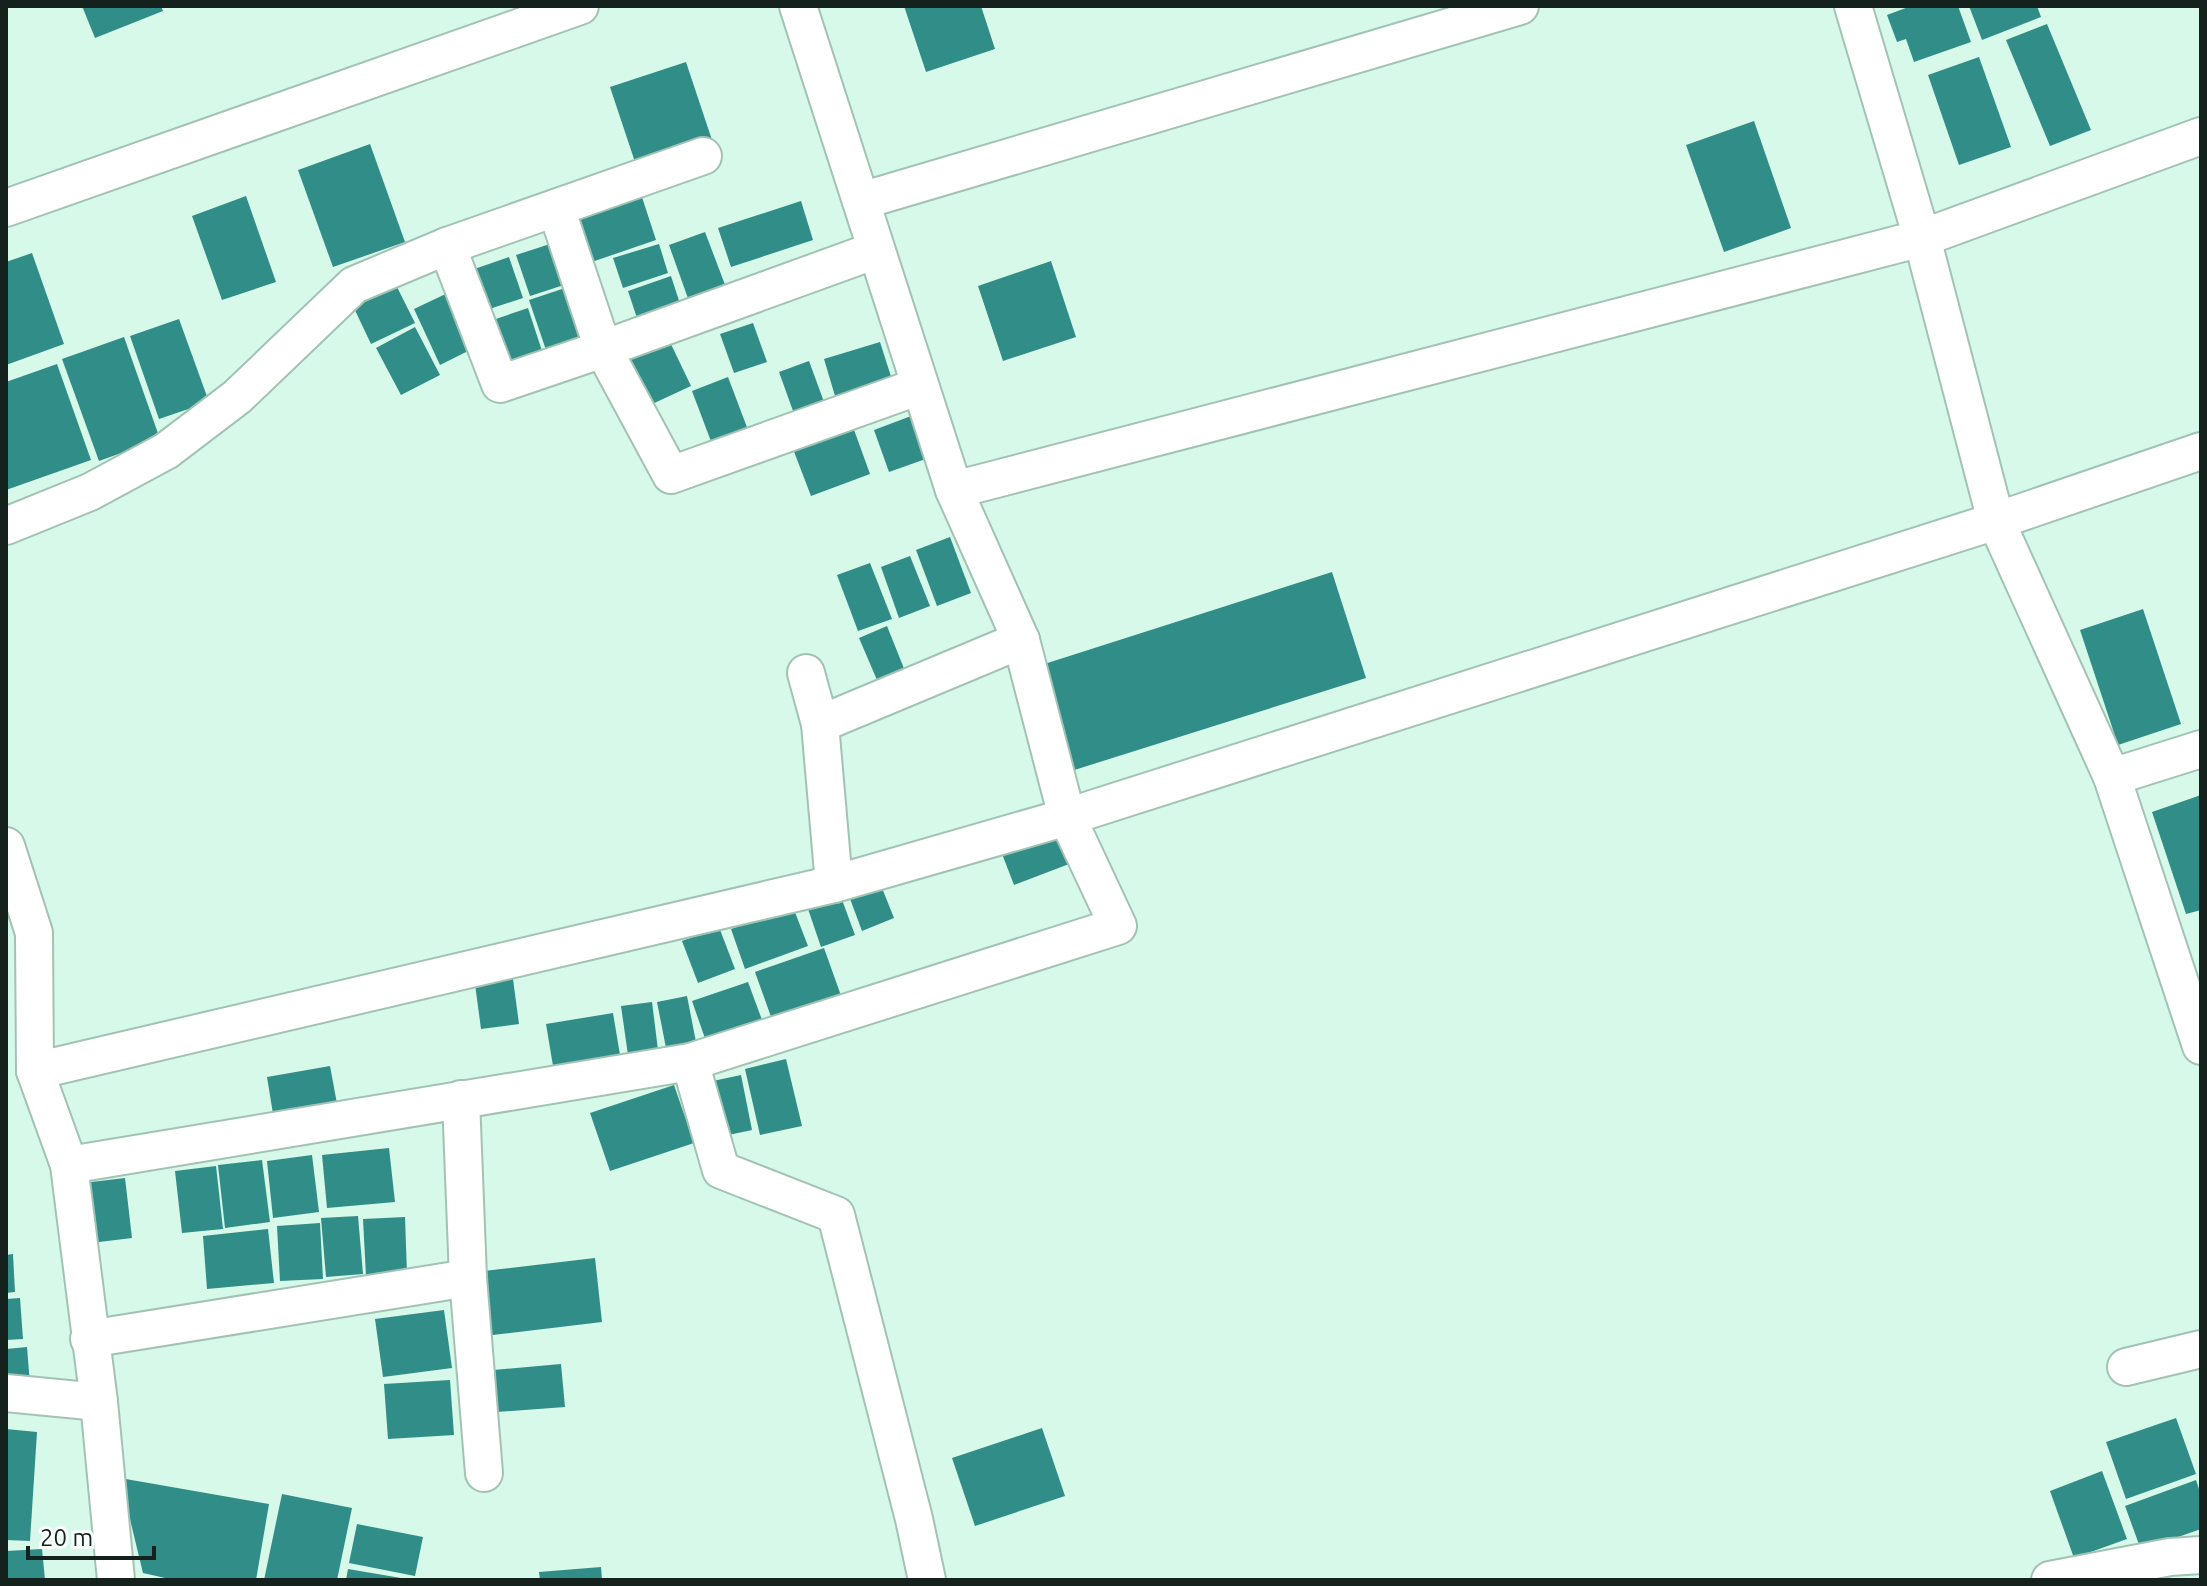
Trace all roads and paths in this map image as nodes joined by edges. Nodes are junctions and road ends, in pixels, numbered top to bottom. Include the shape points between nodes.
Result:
1 (580, 6) edge
2 (798, 6) edge
3 (1520, 6) edge
4 (1853, 6) edge
5 (2201, 136) edge
6 (703, 156) dead end
7 (861, 201) junction
8 (6, 208) edge
9 (556, 208) junction
10 (1922, 238) junction
11 (447, 246) junction
12 (876, 250) junction
13 (603, 349) junction
14 (920, 386) junction
15 (2201, 451) edge
16 (954, 490) junction
17 (1996, 521) junction
18 (6, 526) edge
19 (1021, 640) junction
20 (806, 673) dead end
21 (820, 724) junction
22 (2201, 749) edge
23 (2112, 777) junction
24 (1067, 817) junction
25 (6, 846) edge
26 (834, 884) junction
27 (2201, 1046) edge
28 (690, 1062) junction
29 (35, 1071) junction
30 (461, 1099) junction
31 (69, 1165) junction
32 (468, 1278) junction
33 (89, 1339) junction
34 (2201, 1349) edge
35 (2126, 1367) dead end
36 (6, 1393) edge
37 (99, 1402) junction
38 (484, 1473) dead end
39 (2201, 1555) edge
40 (116, 1580) edge
41 (927, 1580) edge
42 (2050, 1580) edge

1 - 8 street
2 - 7 street
3 - 7 street
4 - 10 street
5 - 10 street
6 - 9 street
7 - 12 street
9 - 11 street
9 - 13 street
10 - 16 street
10 - 17 street
11 - 13 street via 500,384
11 - 18 street via 354,285 237,397 166,451 90,492
12 - 13 street
12 - 14 street
13 - 14 street via 671,475
14 - 16 street
15 - 17 street
16 - 19 street
17 - 23 street
17 - 24 street
19 - 21 street
19 - 24 street
20 - 21 street
21 - 26 street
22 - 23 street
23 - 27 street
24 - 26 street
24 - 28 street via 1118,926
25 - 29 street via 34,933
26 - 29 street
28 - 30 street
28 - 41 street via 721,1170 836,1215
29 - 31 street
30 - 31 street
30 - 32 street
31 - 33 street
32 - 33 street
32 - 38 street
33 - 37 street
34 - 35 street
36 - 37 street
37 - 40 street
39 - 42 street

